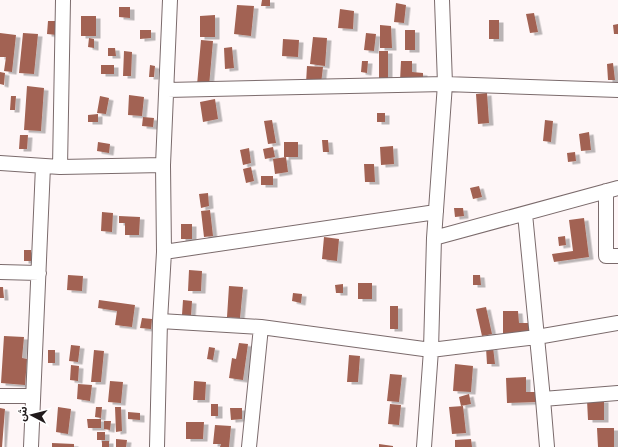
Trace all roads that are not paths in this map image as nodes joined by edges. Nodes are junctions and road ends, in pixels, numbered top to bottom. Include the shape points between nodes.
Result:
1 (63, 0) edge
2 (170, 0) edge
3 (442, 0) edge
4 (445, 84) junction
5 (167, 90) junction
6 (618, 90) edge
7 (0, 164) edge
8 (163, 165) junction
9 (43, 166) junction
10 (60, 167) junction
11 (612, 190) edge
12 (436, 212) junction
13 (524, 214) junction
14 (434, 238) junction
15 (164, 252) junction
16 (618, 256) edge
17 (0, 272) edge
18 (39, 273) junction
19 (160, 321) junction
20 (618, 323) edge
21 (261, 327) junction
22 (537, 337) junction
23 (431, 350) junction
24 (618, 393) edge
25 (0, 396) edge
26 (33, 396) junction
27 (543, 399) junction
28 (31, 447) edge
29 (157, 447) edge
30 (249, 447) edge
31 (424, 447) edge
32 (547, 447) edge

1 - 10 street
2 - 5 street
3 - 4 street
4 - 5 street
4 - 6 street
4 - 12 street
5 - 8 street
7 - 9 street
8 - 10 street
8 - 15 street
9 - 10 street
9 - 18 street
11 - 13 street
11 - 16 street via 606,256
12 - 14 street
12 - 15 street
13 - 14 street
13 - 22 street
14 - 23 street
15 - 19 street
17 - 18 street
18 - 26 street
19 - 21 street
19 - 29 street
20 - 22 street
21 - 23 street
21 - 30 street
22 - 23 street
22 - 27 street
23 - 31 street
24 - 27 street
25 - 26 street
26 - 28 street
27 - 32 street

